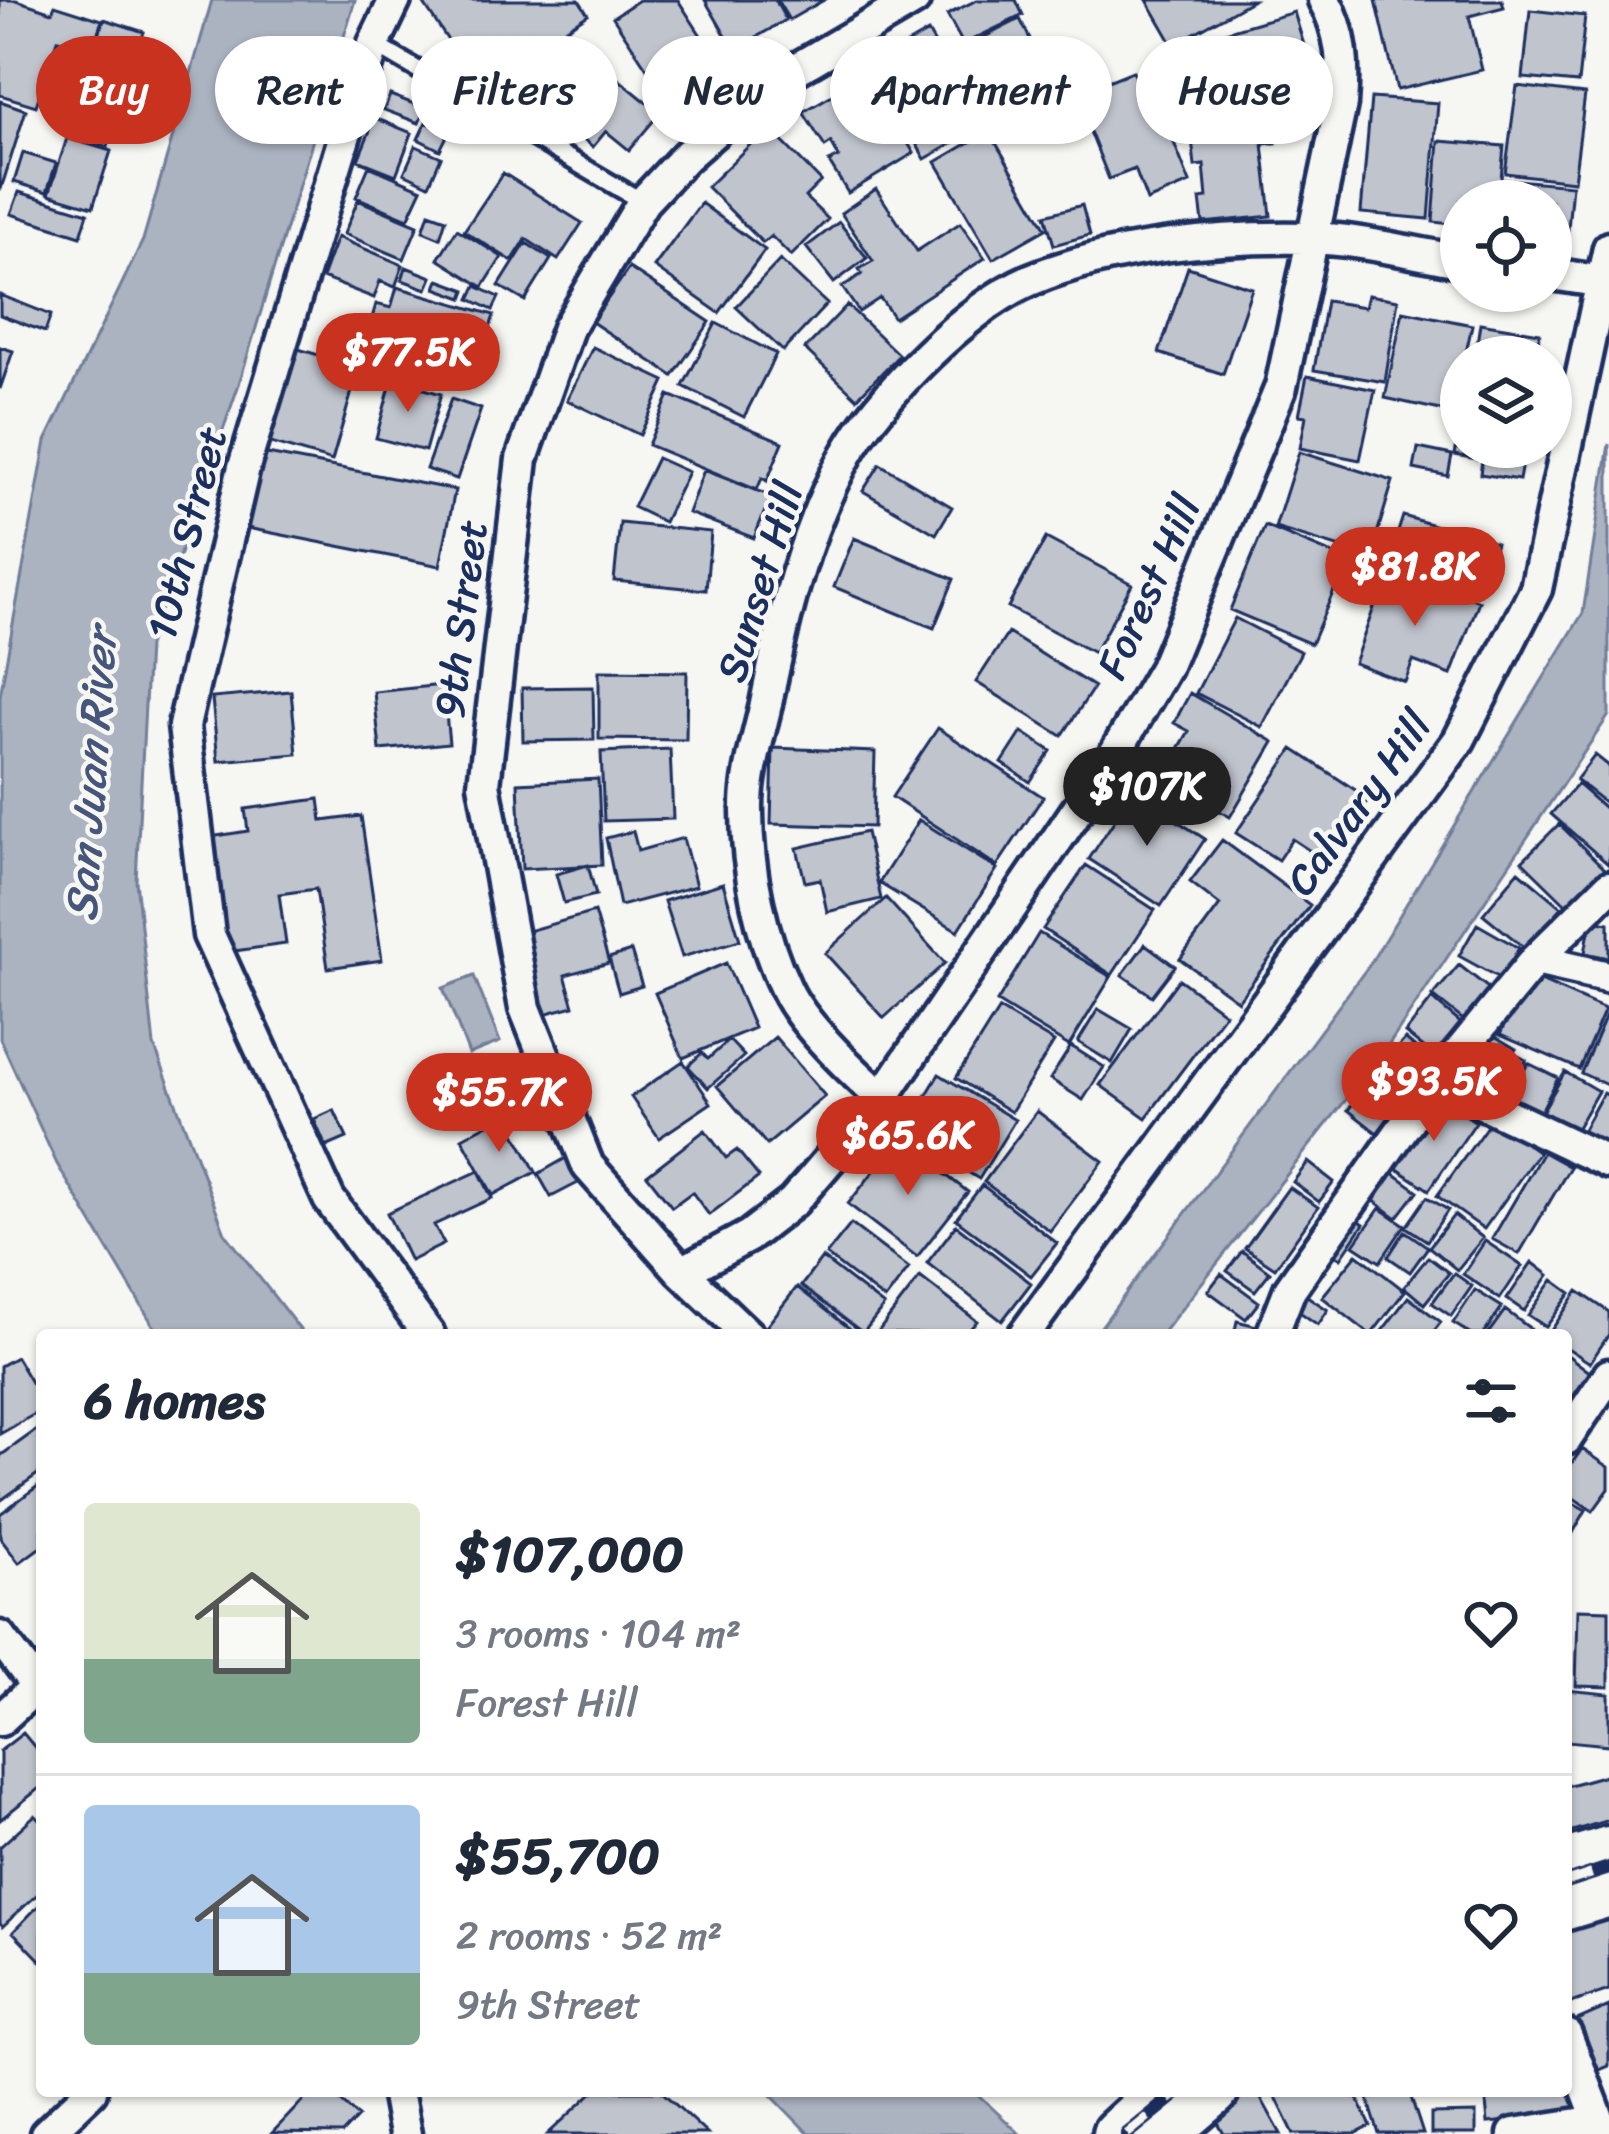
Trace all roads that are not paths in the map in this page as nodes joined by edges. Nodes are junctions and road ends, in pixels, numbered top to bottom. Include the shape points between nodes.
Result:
1 (395, 0) edge
2 (914, 0) edge
3 (1324, 0) edge
4 (378, 36) edge
5 (387, 52) edge
6 (343, 144) edge
7 (643, 202) junction
8 (1311, 238) junction
9 (1609, 248) edge
10 (1440, 257) edge
11 (1572, 277) edge
12 (1604, 282) junction
13 (1609, 887) edge
14 (1535, 959) junction
15 (1609, 977) edge
16 (1436, 1082) junction
17 (882, 1098) junction
18 (1609, 1163) edge
19 (682, 1272) junction
20 (425, 1329) edge
21 (742, 1329) edge
22 (1028, 1329) edge
23 (1274, 1329) edge
24 (1609, 1375) edge
25 (1572, 1430) edge
26 (0, 1636) edge
27 (36, 1686) edge
28 (36, 1692) edge
29 (0, 1720) edge
30 (1609, 1851) edge
31 (1572, 1862) edge
32 (1609, 1892) edge
33 (1572, 1903) edge
34 (1572, 2052) edge
35 (85, 2097) edge
36 (398, 2097) edge
37 (1601, 2127) edge
38 (46, 2134) edge
39 (405, 2134) edge
40 (1514, 2134) edge

1 - 4 street, 10th Street
2 - 7 street, 9th Street via 764,88
3 - 8 street, Forest Hill via 1343,82
5 - 7 lane
6 - 20 street, 10th Street via 244,467 184,726 209,935 328,1199
7 - 19 street, 9th Street via 568,328 522,459 484,784 525,1008 580,1146
8 - 10 street, Sunset Hill
8 - 17 street, Forest Hill via 1281,387 1165,668
8 - 17 street, Sunset Hill via 1139,251 1029,280 956,328 848,451 800,566 746,810 757,902 787,992
9 - 12 street, Calvary Hill
11 - 12 street
12 - 22 street, Calvary Hill via 1536,589 1459,740
13 - 14 street
14 - 15 street
14 - 16 street
16 - 18 street
16 - 23 street via 1290,1288
17 - 19 street, Forest Hill via 793,1202
19 - 21 street, 9th Street
24 - 25 street
26 - 27 street
28 - 29 street
30 - 31 main road
32 - 33 main road
34 - 37 street
35 - 38 street
36 - 39 street
37 - 40 street

